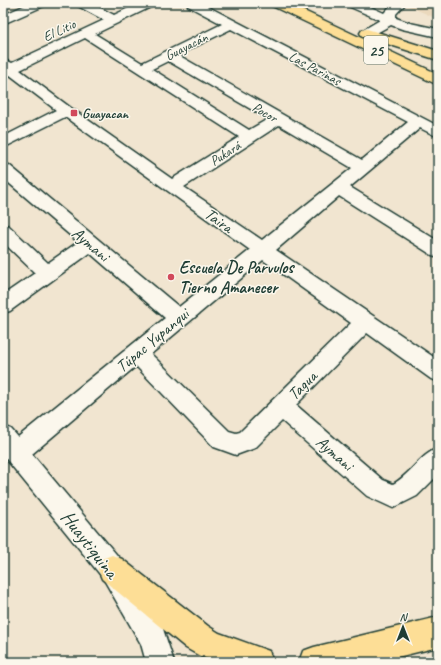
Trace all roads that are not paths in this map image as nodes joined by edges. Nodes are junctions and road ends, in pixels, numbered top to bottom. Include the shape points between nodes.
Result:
1 (82, 3) edge
2 (149, 3) edge
3 (192, 3) edge
4 (277, 3) edge
5 (304, 3) edge
6 (352, 3) edge
7 (400, 3) edge
8 (36, 4) edge
9 (3, 20) edge
10 (113, 20) junction
11 (390, 20) junction
12 (314, 21) junction
13 (231, 24) junction
14 (367, 32) junction
15 (438, 33) edge
16 (87, 34) junction
17 (168, 55) junction
18 (438, 56) edge
19 (438, 65) edge
20 (6, 68) edge
21 (141, 69) junction
22 (438, 80) edge
23 (438, 90) edge
24 (66, 111) junction
25 (278, 119) junction
26 (418, 122) junction
27 (438, 132) edge
28 (249, 138) junction
29 (3, 143) edge
30 (362, 167) junction
31 (3, 169) edge
32 (172, 187) junction
33 (337, 188) junction
34 (3, 231) edge
35 (90, 243) junction
36 (437, 248) edge
37 (261, 250) junction
38 (47, 274) junction
39 (3, 304) edge
40 (179, 318) junction
41 (366, 321) junction
42 (137, 353) junction
43 (437, 369) edge
44 (281, 406) junction
45 (10, 445) edge
46 (438, 459) edge
47 (112, 569) junction
48 (438, 632) edge
49 (160, 662) edge
50 (258, 662) edge
51 (314, 662) edge

1 - 10 street
2 - 10 street, El Litio
3 - 13 street, Las Parinas
4 - 12 main road, 25
5 - 14 main road, 25
6 - 11 street
7 - 11 street via 390,13
8 - 9 street
10 - 16 street, El Litio
11 - 14 street
11 - 15 street
12 - 22 main road, 25
12 - 23 main road
13 - 17 street, Guayacán
13 - 26 street, Las Parinas
14 - 18 main road
14 - 19 main road, 25
16 - 20 street, El Litio
16 - 21 street, Pocor
17 - 21 street, Guayacán
17 - 25 street, Pocor
20 - 24 street, Taira
21 - 28 street, Pocor
24 - 29 street
24 - 32 street, Taira
25 - 28 street, Pukará
25 - 30 street, Pocor
26 - 27 street, Las Parinas
26 - 30 street, Túpac Yupanqui
28 - 32 street, Pukará
30 - 33 street, Túpac Yupanqui
31 - 35 street, Aymani
32 - 37 street, Taira
33 - 36 street
33 - 37 street, Túpac Yupanqui
34 - 38 street
35 - 38 street
35 - 40 street, Aymani
37 - 40 street, Túpac Yupanqui
37 - 41 street, Taira
38 - 39 street
40 - 42 street, Túpac Yupanqui
41 - 43 street, Taira
41 - 44 street, Tagua
42 - 44 street, Tagua via 222,439 236,444 247,440
42 - 45 street, Túpac Yupanqui
44 - 46 street, Aymani via 375,488 393,496 409,488
45 - 47 street, Huaytiquina
47 - 49 street, Huaytiquina via 153,639
47 - 50 main road via 197,637 211,645
48 - 51 main road

